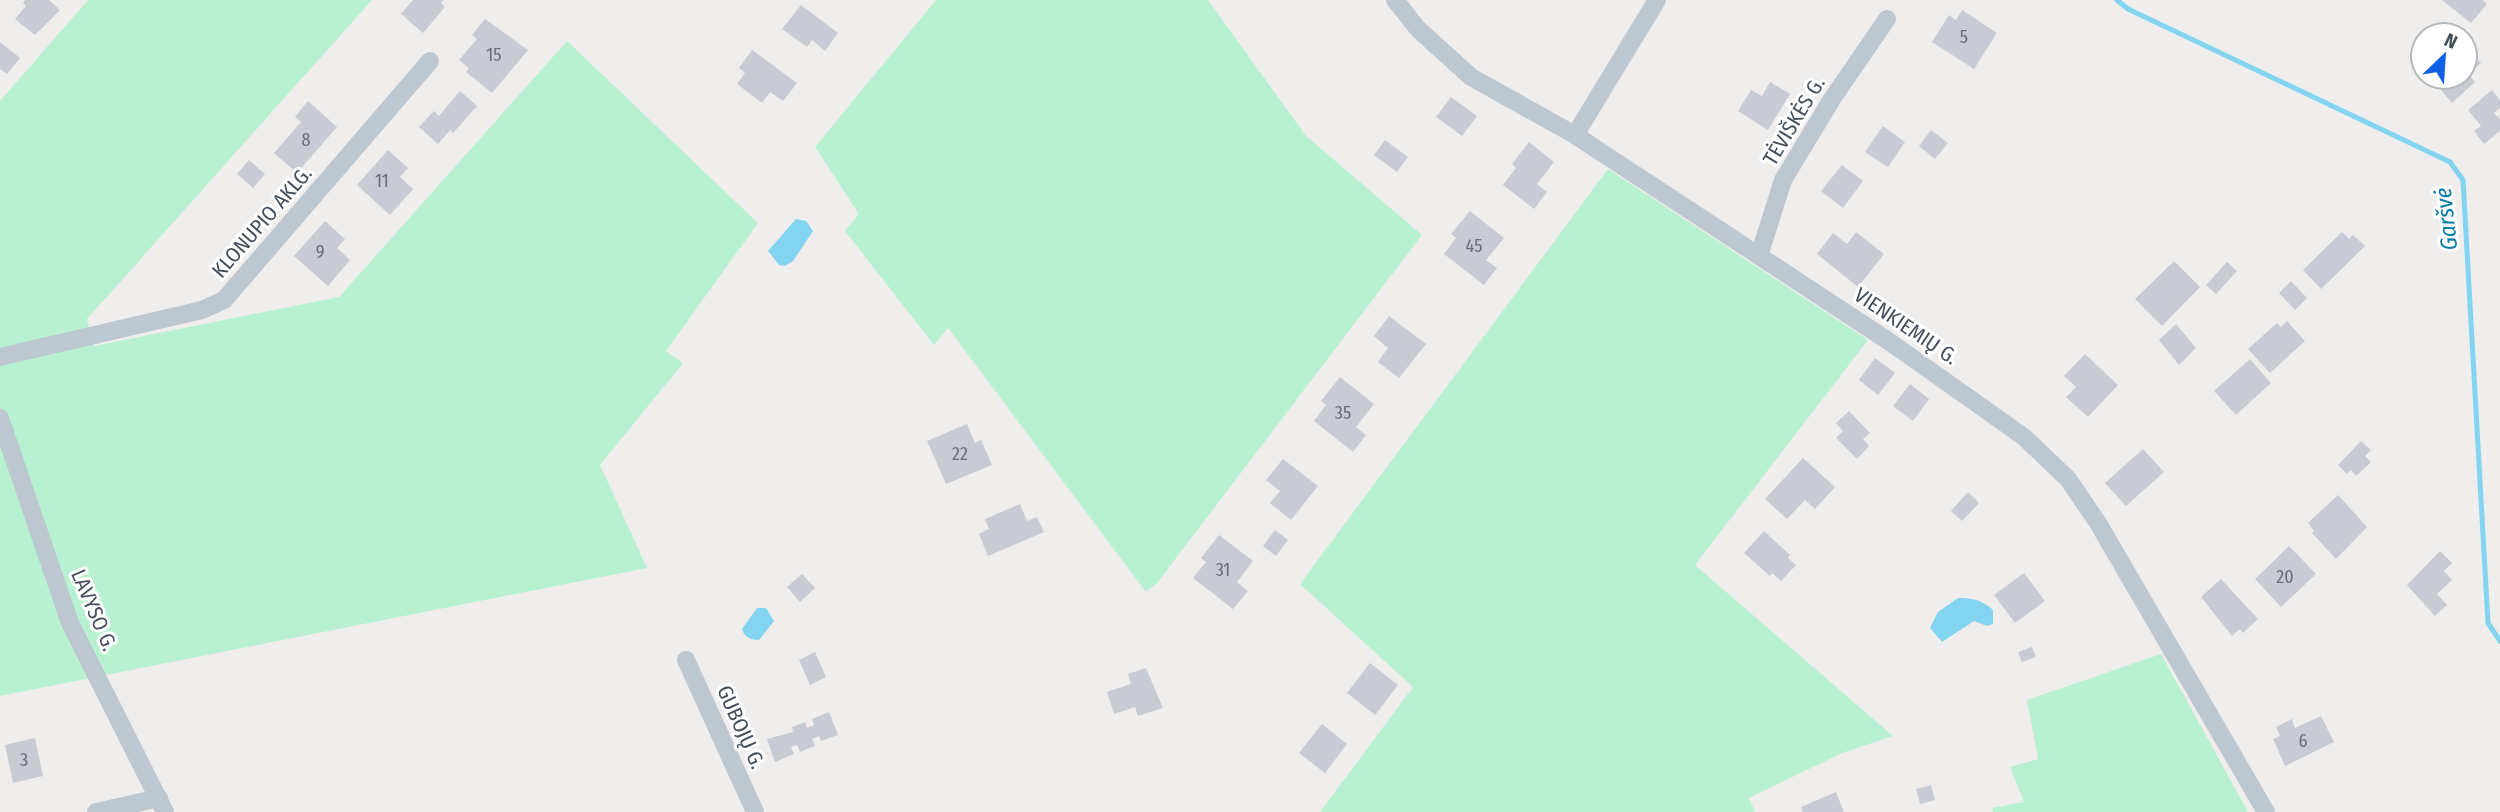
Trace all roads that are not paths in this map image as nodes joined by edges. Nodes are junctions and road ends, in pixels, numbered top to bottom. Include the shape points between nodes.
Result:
1 (1395, 0) edge
2 (1657, 0) edge
3 (1888, 19) dead end
4 (430, 61) dead end
5 (1575, 135) junction
6 (1759, 256) junction
7 (0, 357) edge
8 (0, 418) edge
9 (686, 660) dead end
10 (162, 805) edge
11 (96, 812) edge
12 (755, 812) edge
13 (2266, 812) edge

1 - 5 street, VIENKIEMIŲ G. via 1418,29 1471,77
2 - 5 street
3 - 6 street, TĖVIŠKĖS G. via 1783,180
4 - 7 street, KLONUPIO AKLG. via 223,300 202,310
5 - 6 street, VIENKIEMIŲ G.
6 - 13 street, VIENKIEMIŲ G. via 2024,437 2068,479
8 - 10 street, LAVYSO G. via 71,623
9 - 12 street, GUBOJŲ G.
10 - 11 street

